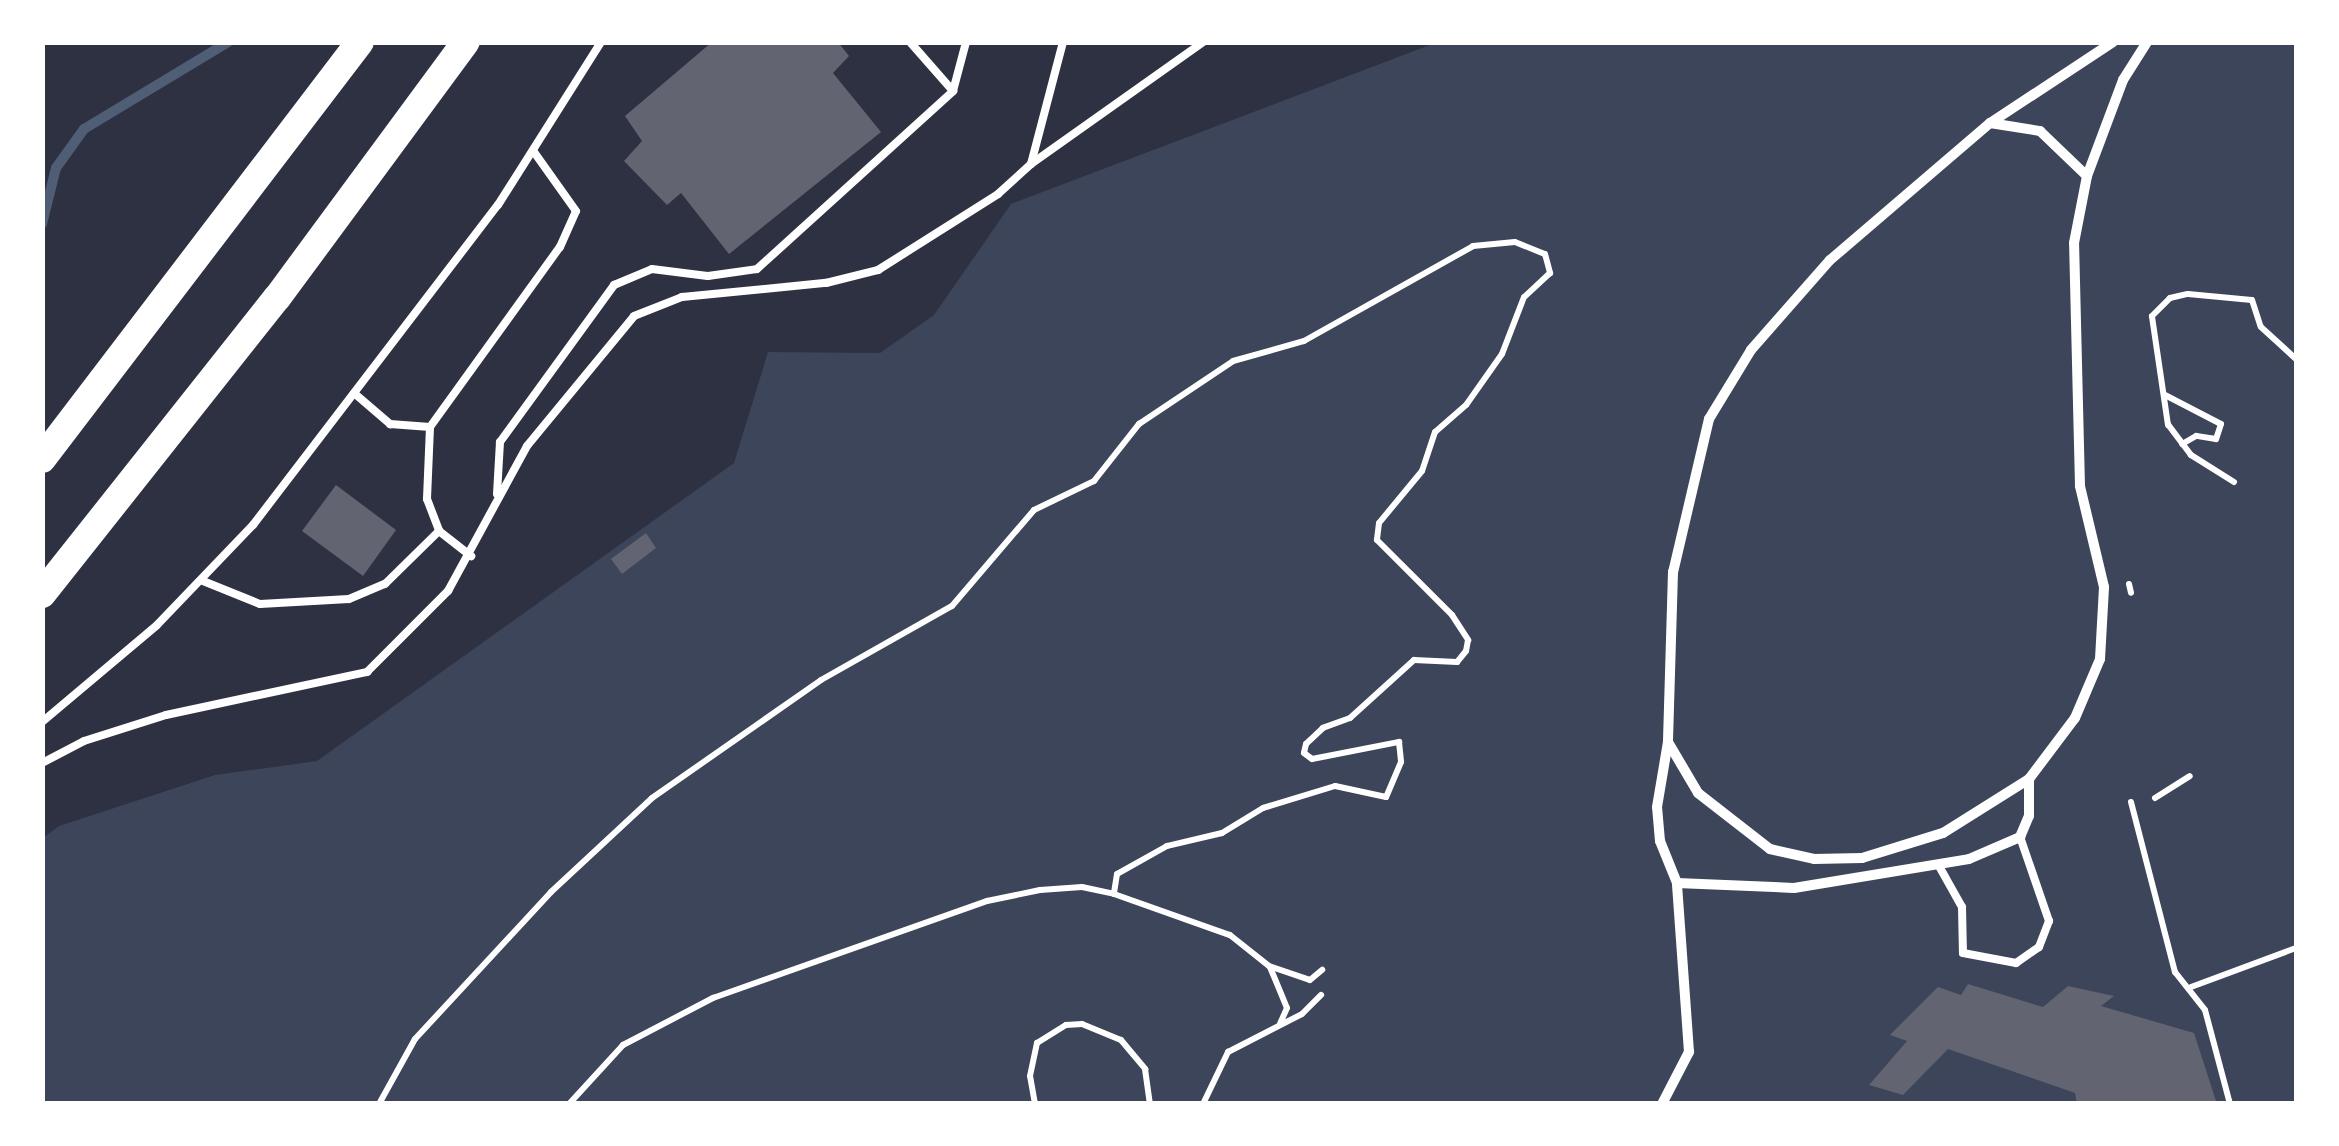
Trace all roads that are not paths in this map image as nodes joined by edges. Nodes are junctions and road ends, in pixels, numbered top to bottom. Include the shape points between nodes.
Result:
1 (360, 42) edge
2 (466, 42) edge
3 (601, 42) edge
4 (910, 42) edge
5 (966, 42) edge
6 (1063, 42) edge
7 (1202, 42) edge
8 (2113, 42) edge
9 (2147, 42) edge
10 (953, 91) junction
11 (1990, 123) junction
12 (534, 152) junction
13 (1030, 164) junction
14 (2087, 176) junction
15 (354, 393) junction
16 (430, 427) junction
17 (42, 459) edge
18 (497, 499) junction
19 (439, 532) junction
20 (470, 556) junction
21 (203, 581) junction
22 (42, 594) edge
23 (42, 722) edge
24 (1668, 742) junction
25 (42, 763) edge
26 (2029, 779) junction
27 (2020, 837) junction
28 (1939, 866) junction
29 (1677, 884) junction
30 (1662, 1104) edge

1 - 17 highway
2 - 22 highway via 277,298
3 - 12 lane
4 - 10 lane
5 - 10 lane
6 - 13 lane
7 - 13 lane
8 - 11 street
9 - 14 street via 2123,80
10 - 18 lane via 757,269 708,276 652,269 614,285 500,442
11 - 14 street via 2040,132
11 - 24 street via 1830,260 1751,350 1708,419 1674,572
12 - 15 lane
12 - 16 lane via 576,211 560,247
13 - 18 lane via 998,194 878,270 826,284 682,296 634,316 527,446
14 - 26 street via 2074,243 2078,430 2080,486 2104,588 2100,659 2074,718
15 - 16 lane via 390,424
15 - 21 lane
16 - 19 lane via 427,499
18 - 20 lane
19 - 20 lane
19 - 21 lane via 385,584 349,599 260,604
20 - 25 lane via 427,618 367,672 166,714 84,741
21 - 23 lane
24 - 26 street via 1680,769 1721,815 1770,849 1814,859 1862,858 1943,832
24 - 29 street via 1658,824
26 - 27 street via 2029,816
27 - 28 street
27 - 28 lane via 2049,921 2039,947 2016,963 1962,952 1962,907
28 - 29 street via 1794,888
29 - 30 street via 1689,1052

